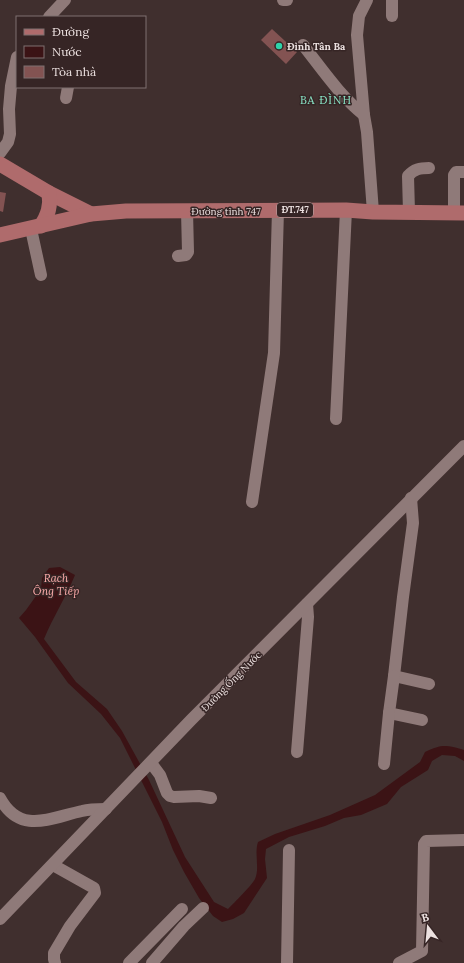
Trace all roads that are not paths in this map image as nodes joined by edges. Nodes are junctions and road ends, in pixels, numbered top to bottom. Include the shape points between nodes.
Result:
1 (65, 0) edge
2 (283, 0) edge
3 (287, 0) edge
4 (367, 0) edge
5 (392, 0) edge
6 (50, 16) edge
7 (392, 16) dead end
8 (303, 45) dead end
9 (16, 62) edge
10 (364, 115) junction
11 (0, 153) edge
12 (0, 164) edge
13 (429, 168) dead end
14 (464, 172) edge
15 (49, 193) junction
16 (278, 210) junction
17 (346, 210) junction
18 (187, 211) junction
19 (373, 212) junction
20 (410, 212) junction
21 (459, 213) edge
22 (91, 214) junction
23 (36, 227) junction
24 (0, 235) edge
25 (178, 256) dead end
26 (41, 275) dead end
27 (336, 419) dead end
28 (464, 446) edge
29 (412, 498) junction
30 (252, 502) dead end
31 (307, 604) junction
32 (394, 676) junction
33 (429, 684) dead end
34 (389, 713) junction
35 (422, 720) dead end
36 (296, 752) dead end
37 (384, 764) dead end
38 (148, 766) junction
39 (0, 798) edge
40 (211, 798) dead end
41 (106, 809) junction
42 (464, 840) edge
43 (289, 850) dead end
44 (53, 865) junction
45 (203, 908) dead end
46 (182, 909) dead end
47 (0, 919) edge
48 (55, 963) edge
49 (129, 963) edge
50 (152, 963) edge
51 (287, 963) edge
52 (399, 963) edge

1 - 6 street
2 - 3 street
4 - 10 street via 359,16 357,36
5 - 7 street
8 - 10 street via 344,96
9 - 11 street via 9,109 10,134
10 - 19 street
12 - 15 main road
13 - 20 street via 414,170 408,176
14 - 21 street via 456,172 454,175
15 - 22 main road
15 - 23 main road via 47,217
16 - 17 main road, Đường tỉnh 747 / ĐT.747
16 - 18 main road, Đường tỉnh 747 / ĐT.747
16 - 30 street via 274,353
17 - 19 main road, Đường tỉnh 747 / ĐT.747
17 - 27 street
18 - 22 main road, Đường tỉnh 747 / ĐT.747
18 - 25 street via 188,252 186,255
19 - 20 main road, Đường tỉnh 747 / ĐT.747
20 - 21 main road, Đường tỉnh 747 / ĐT.747
22 - 23 main road, Đường tỉnh 747
23 - 24 main road, Đường tỉnh 747
23 - 26 street
28 - 29 street, Đường Ống Nước
29 - 31 street, Đường Ống Nước
29 - 32 street via 413,523
31 - 36 street
31 - 38 street, Đường Ống Nước
32 - 33 street
32 - 34 street
34 - 35 street
34 - 37 street
38 - 40 street via 160,776 170,796
38 - 41 street, Đường Ống Nước
39 - 41 street via 13,815 39,822 82,811
41 - 44 street, Đường Ống Nước
42 - 52 street via 426,841 424,844 422,951
43 - 51 street
44 - 47 street, Đường Ống Nước
44 - 48 street via 94,888 96,893 70,926 54,953
45 - 50 street
46 - 49 street

